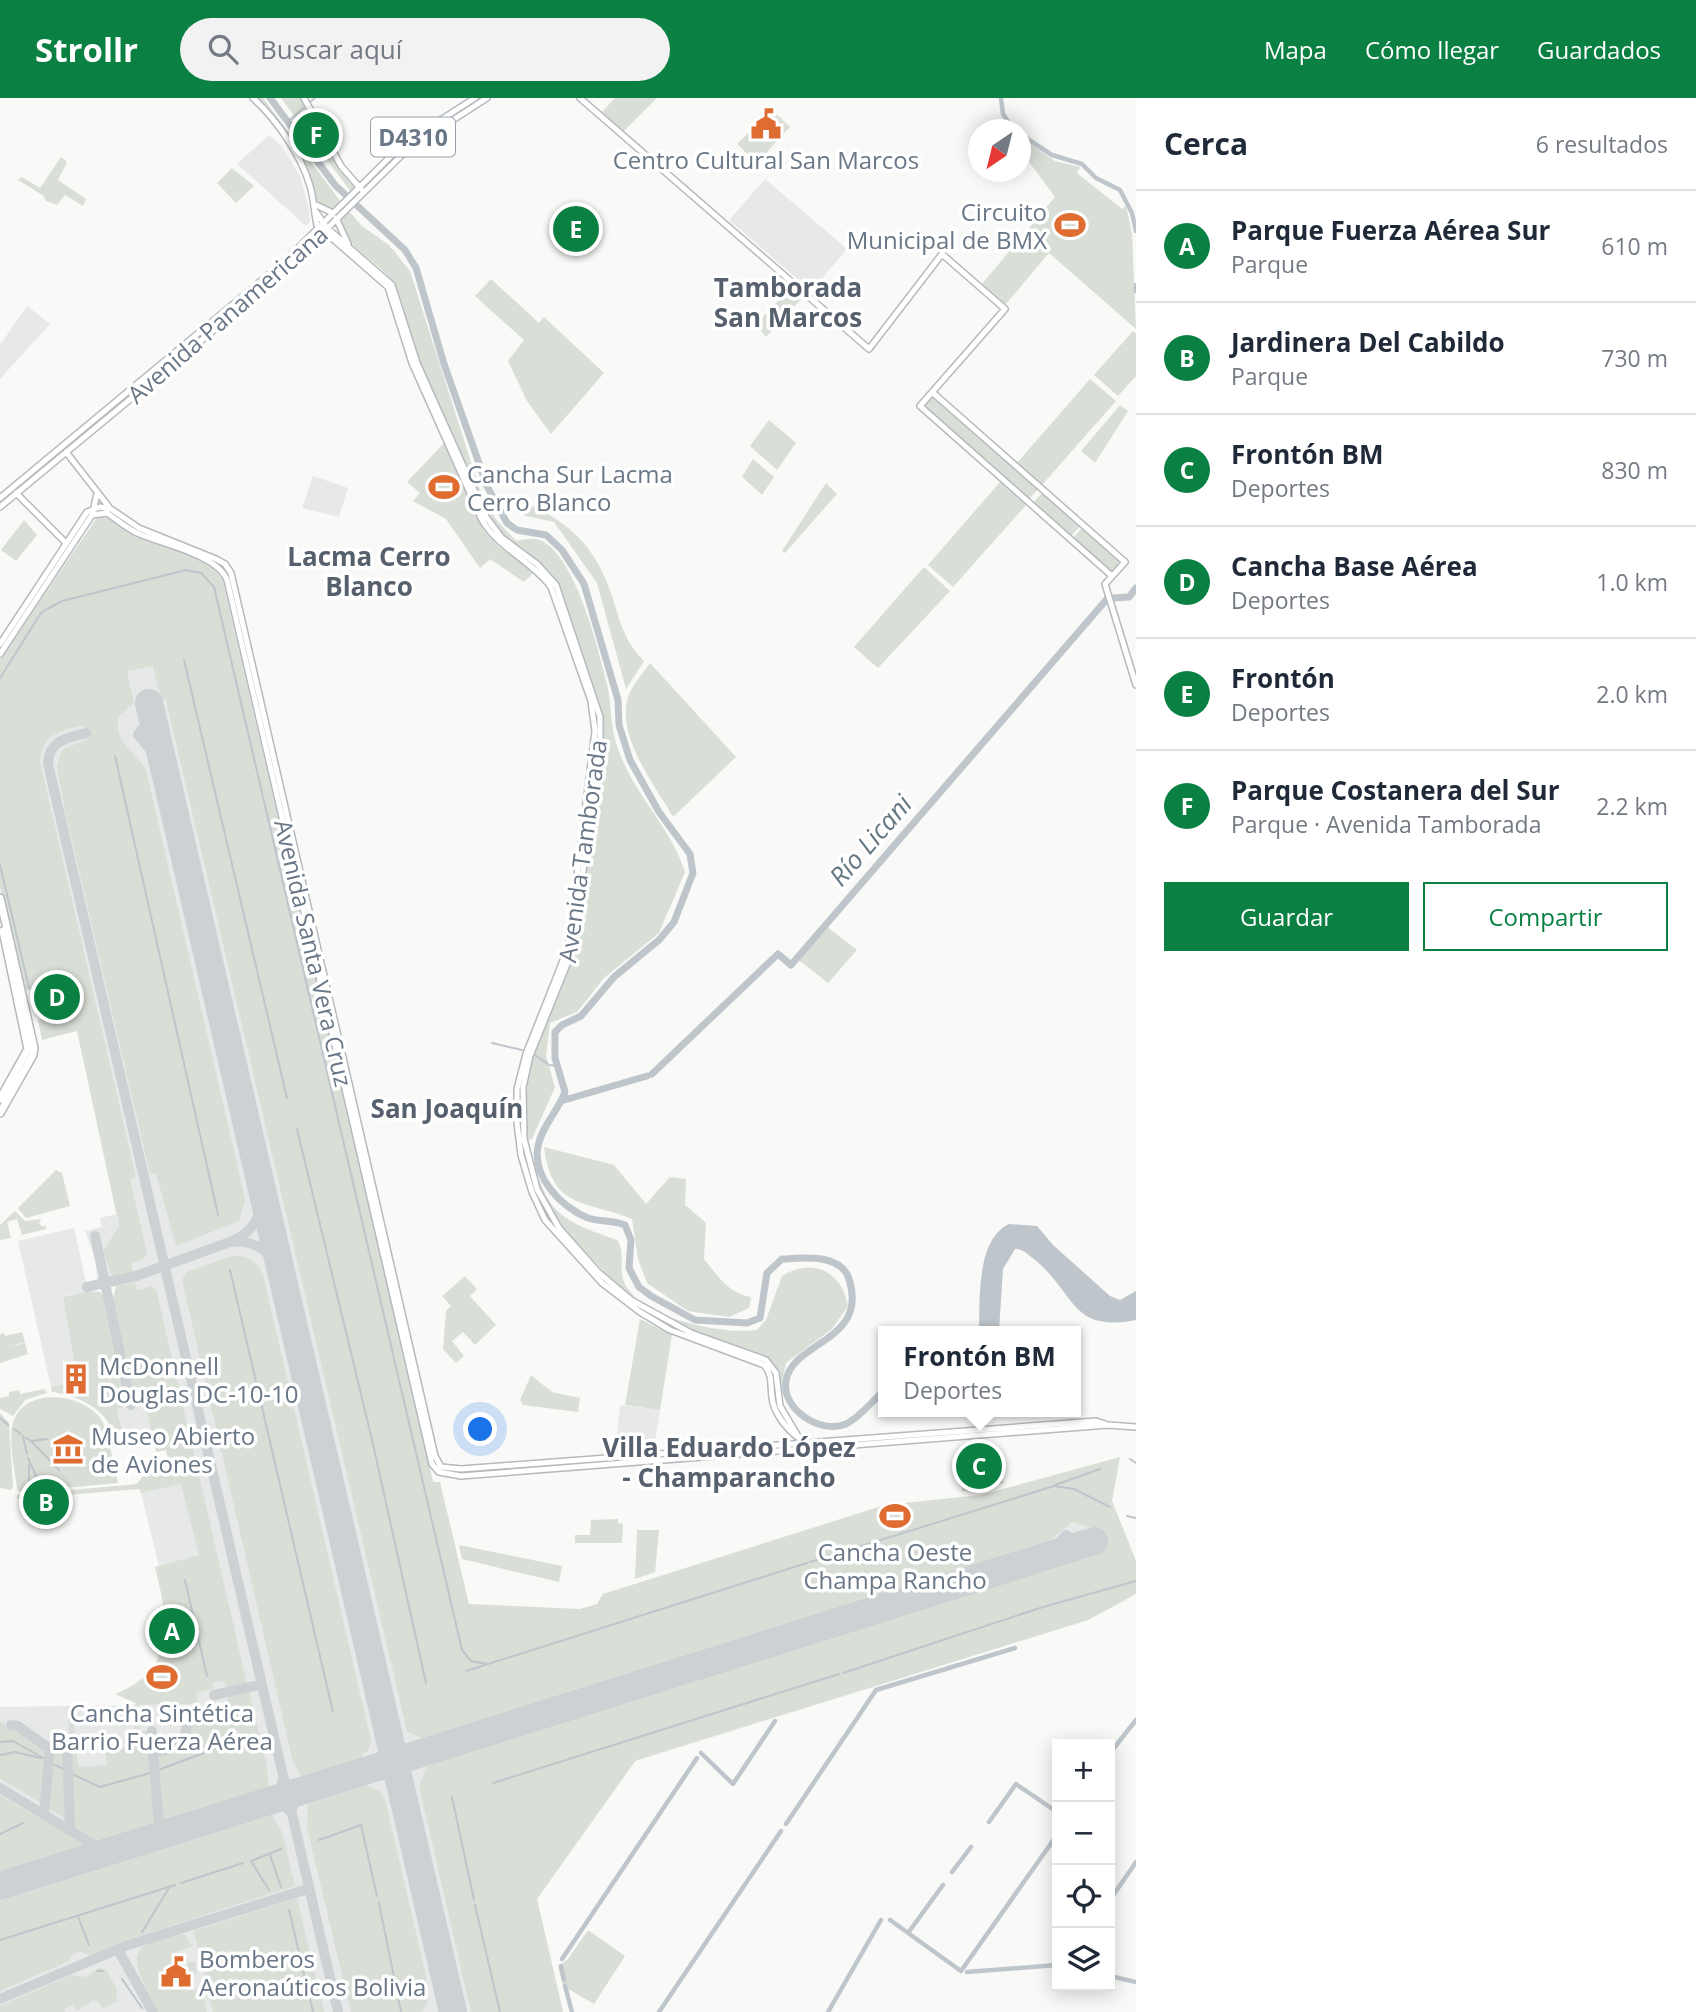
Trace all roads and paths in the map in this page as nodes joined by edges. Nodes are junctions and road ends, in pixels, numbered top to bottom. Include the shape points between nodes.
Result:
1 (253, 98) edge
2 (304, 98) edge
3 (475, 98) edge
4 (487, 98) edge
5 (580, 98) edge
6 (361, 189) junction
7 (315, 207) junction
8 (335, 216) junction
9 (323, 227) junction
10 (352, 249) junction
11 (932, 392) junction
12 (66, 452) junction
13 (14, 491) junction
14 (97, 494) junction
15 (0, 498) edge
16 (0, 507) edge
17 (95, 508) junction
18 (111, 509) junction
19 (92, 515) junction
20 (69, 545) junction
21 (1112, 576) junction
22 (0, 644) edge
23 (0, 654) edge
24 (1136, 685) edge
25 (0, 898) edge
26 (0, 918) edge
27 (31, 1048) junction
28 (0, 1081) edge
29 (11, 1088) junction
30 (0, 1099) edge
31 (0, 1113) edge
32 (1136, 1427) edge
33 (792, 1433) junction
34 (802, 1443) junction
35 (786, 1444) junction
36 (444, 1471) junction

1 - 7 main road, Avenida Tamborada via 300,163
2 - 6 main road via 341,166
3 - 6 main road, Avenida Panamericana / D4310 via 403,144
4 - 6 main road, Avenida Panamericana / D4310 via 408,149
5 - 11 main road via 869,349 942,254 1005,309
6 - 8 main road, Avenida Panamericana
7 - 8 main road
7 - 9 main road, Avenida Tamborada
8 - 9 main road, Avenida Panamericana
8 - 10 main road
9 - 10 main road, Avenida Tamborada
9 - 12 main road, Avenida Panamericana via 238,310
9 - 13 main road, Avenida Panamericana
9 - 33 main road, Avenida Tamborada via 388,287 412,363 482,520 494,538 539,572 551,587 593,709 594,748 568,948 517,1089 518,1140 532,1192 551,1228 626,1303 682,1336 764,1365 771,1375 775,1409
10 - 34 main road, Avenida Tamborada via 395,290 417,363 486,517 502,538 537,564 556,586 598,709 600,746 572,952 530,1056 523,1087 524,1139 541,1200 580,1253 631,1300 691,1334 766,1360 776,1373 780,1406
11 - 21 main road via 920,407
11 - 21 main road via 1125,562
12 - 13 main road, Avenida Panamericana
12 - 14 main road, Avenida Santa Vera Cruz
13 - 15 main road, Avenida Panamericana
13 - 16 main road, Avenida Panamericana
13 - 20 main road
14 - 17 main road
14 - 18 main road, Avenida Santa Vera Cruz
17 - 18 main road
17 - 19 main road
17 - 20 main road via 87,512
18 - 36 main road, Avenida Santa Vera Cruz via 139,528 216,559 231,573 435,1456
19 - 20 main road
19 - 36 main road, Avenida Santa Vera Cruz via 107,513 136,533 211,562 227,580 432,1464
20 - 22 main road
20 - 23 main road
21 - 24 main road via 1105,584
25 - 27 highway
26 - 27 highway
27 - 29 highway via 33,1055
28 - 29 main road
29 - 30 highway
29 - 31 highway
32 - 34 main road via 1039,1428
33 - 34 main road, Avenida Tamborada
33 - 35 main road
34 - 35 main road
34 - 36 main road via 461,1476
35 - 36 main road

